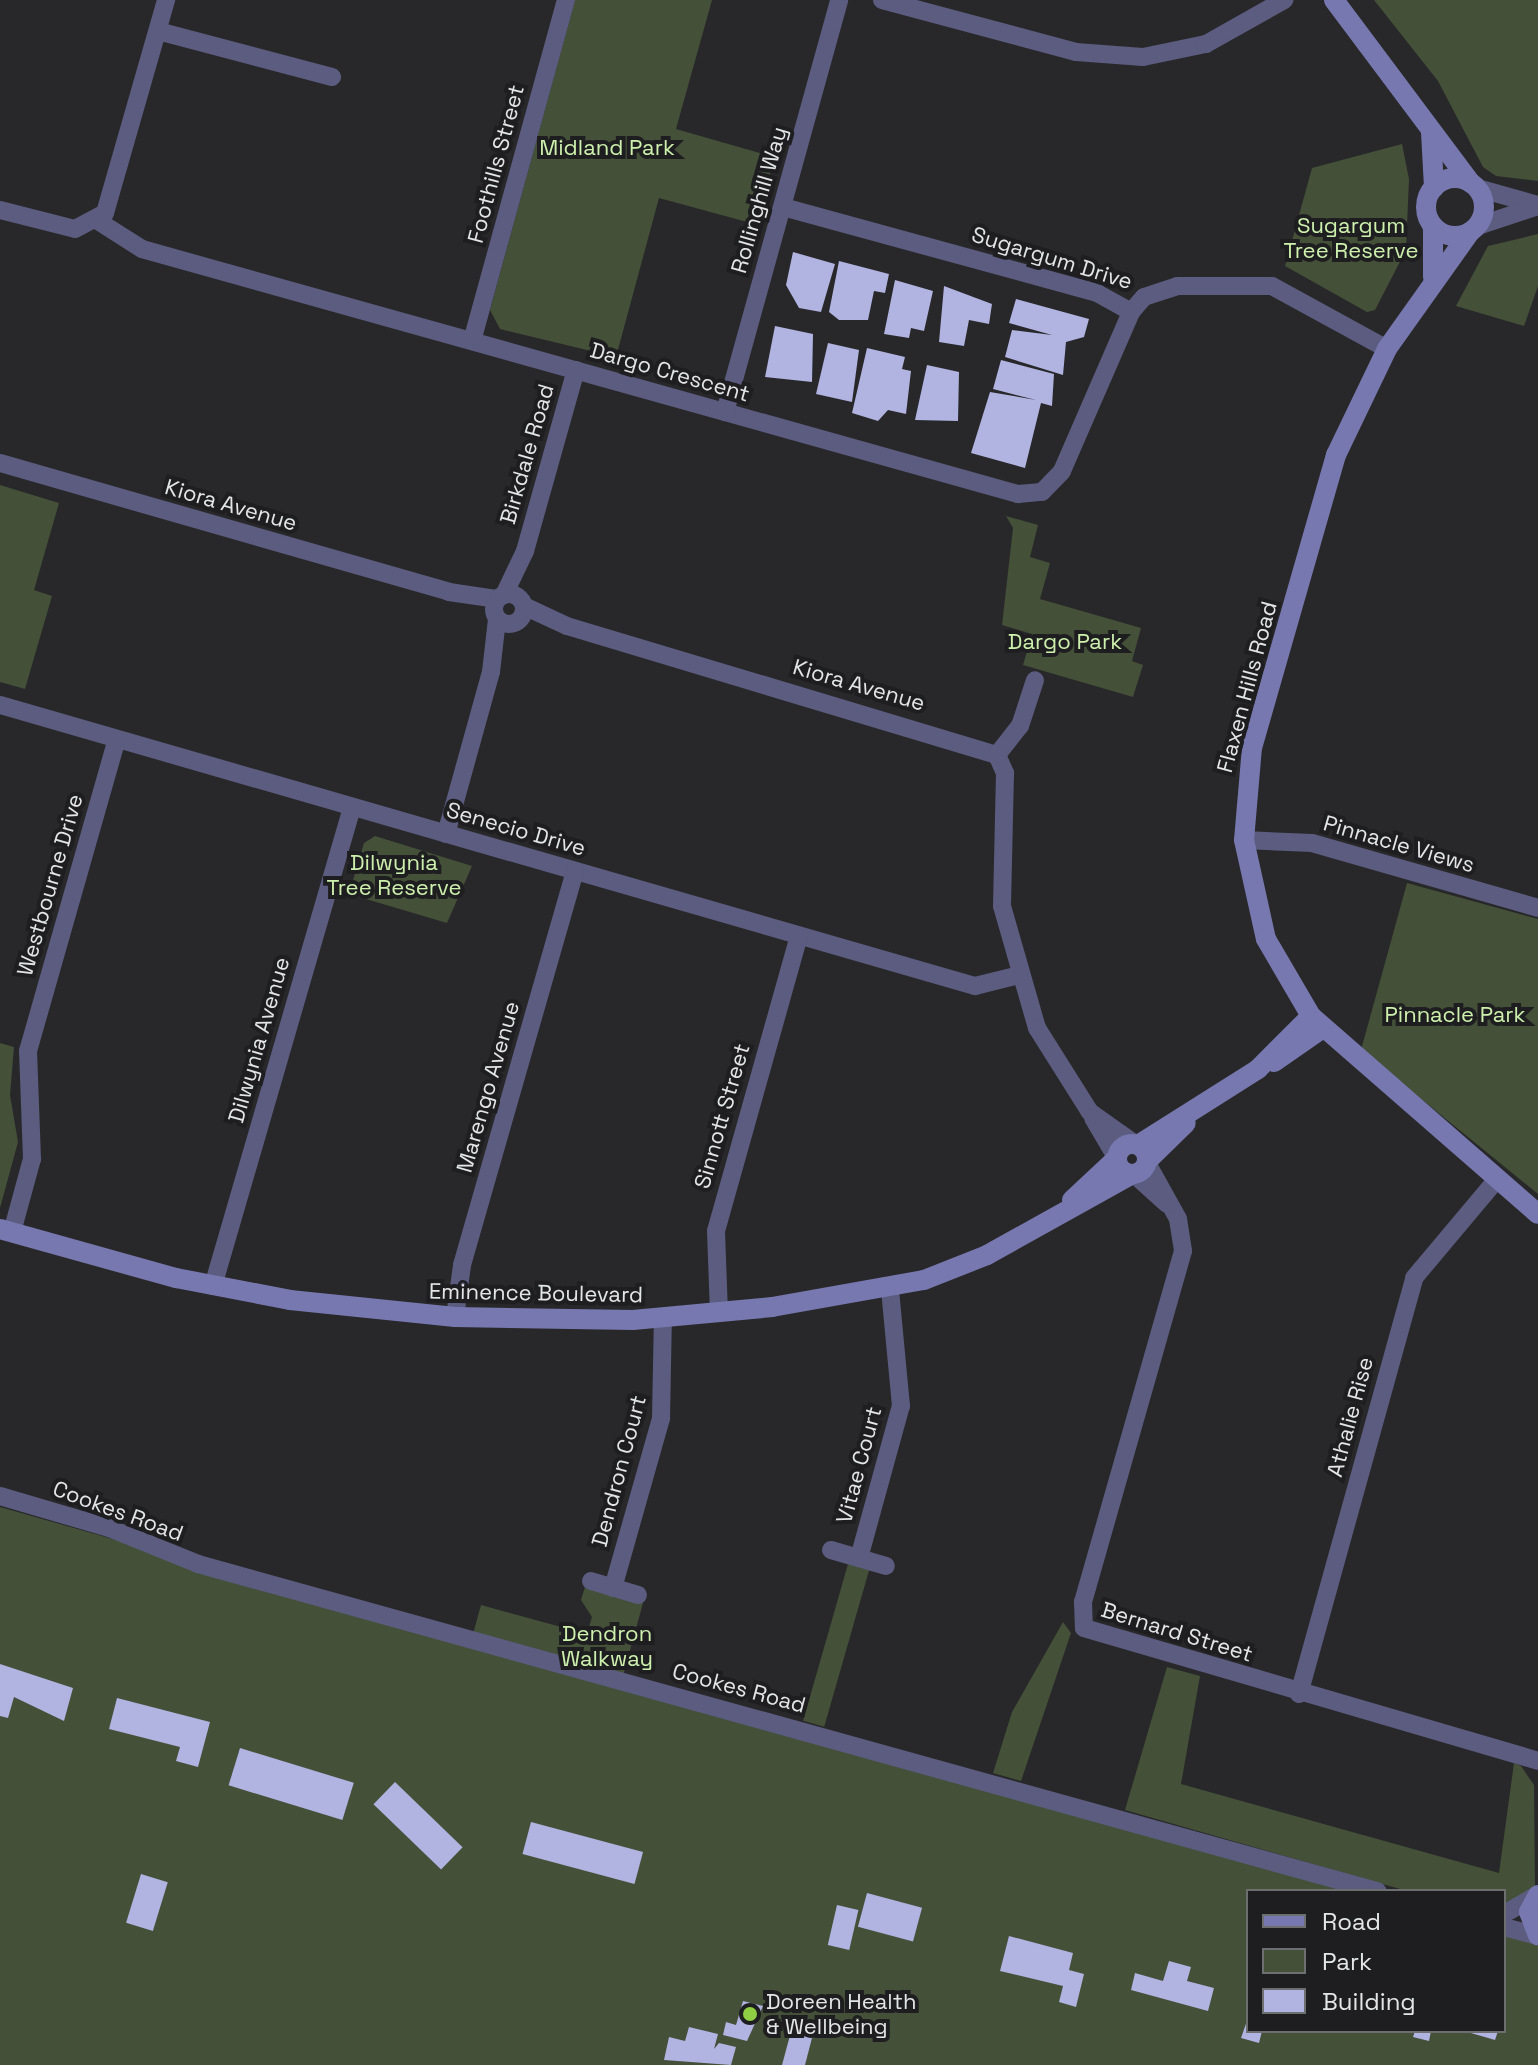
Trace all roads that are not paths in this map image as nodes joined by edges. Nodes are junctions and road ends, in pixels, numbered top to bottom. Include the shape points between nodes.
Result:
1 (166, 0) edge
2 (566, 0) edge
3 (839, 0) edge
4 (882, 0) edge
5 (1284, 0) edge
6 (1334, 0) edge
7 (949, 9) edge
8 (158, 31) junction
9 (332, 77) dead end
10 (1429, 125) junction
11 (1474, 186) junction
12 (1434, 188) junction
13 (1538, 205) edge
14 (783, 207) junction
15 (0, 210) edge
16 (98, 221) junction
17 (1433, 226) junction
18 (1474, 229) junction
19 (1433, 277) junction
20 (1131, 312) junction
21 (472, 341) junction
22 (1387, 349) junction
23 (576, 370) junction
24 (725, 412) junction
25 (0, 463) edge
26 (509, 610) junction
27 (1035, 680) dead end
28 (0, 705) edge
29 (117, 739) junction
30 (997, 755) junction
31 (352, 807) junction
32 (446, 834) junction
33 (1244, 840) junction
34 (575, 871) junction
35 (1538, 908) edge
36 (799, 936) junction
37 (1019, 975) junction
38 (1317, 1022) junction
39 (1090, 1112) junction
40 (1116, 1158) junction
41 (1139, 1161) junction
42 (1497, 1179) junction
43 (1060, 1212) junction
44 (1538, 1214) edge
45 (6, 1231) edge
46 (213, 1286) junction
47 (890, 1289) junction
48 (719, 1313) junction
49 (455, 1317) junction
50 (663, 1318) junction
51 (0, 1496) edge
52 (831, 1550) dead end
53 (859, 1558) junction
54 (886, 1566) dead end
55 (591, 1581) dead end
56 (613, 1588) junction
57 (638, 1595) dead end
58 (1299, 1694) junction
59 (1538, 1761) edge
60 (1370, 1889) edge
61 (1538, 1895) edge
62 (1506, 1913) edge
63 (1506, 1928) edge
64 (1538, 1936) edge

1 - 8 street
2 - 21 street, Foothills Street
3 - 14 street, Rollinghill Way
4 - 7 street
5 - 7 street via 1206,44 1143,57 1076,52
6 - 10 street
8 - 9 street
8 - 16 street
10 - 11 street
10 - 12 street
11 - 12 street via 1455,178
11 - 13 street
11 - 18 street via 1484,203
12 - 17 street via 1426,211
13 - 18 street
14 - 20 street, Sugargum Drive via 1097,293
14 - 24 street, Rollinghill Way
15 - 16 street via 75,229
16 - 21 street, Dargo Crescent via 142,249
17 - 18 street via 1455,236
17 - 19 street
18 - 19 street, Flaxen Hills Road
19 - 22 street, Flaxen Hills Road
20 - 22 street, Sugargum Drive via 1144,297 1177,286 1272,286
20 - 24 street, Dargo Crescent via 1062,471 1031,494
21 - 23 street, Dargo Crescent
22 - 33 street, Flaxen Hills Road via 1336,455 1252,747
23 - 24 street, Dargo Crescent
23 - 26 street, Birkdale Road
25 - 26 street, Kiora Avenue
26 - 30 street, Kiora Avenue
26 - 32 street, Birkdale Road
27 - 30 street via 1020,726
28 - 29 street, Senecio Drive
29 - 31 street, Senecio Drive
29 - 45 street, Westbourne Drive via 28,1051 32,1159
30 - 37 street via 1005,773 1001,895
31 - 32 street, Senecio Drive
31 - 46 street, Dilwynia Avenue
32 - 34 street, Senecio Drive
33 - 35 street, Pinnacle Views via 1312,843
33 - 38 street, Flaxen Hills Road via 1266,939
34 - 36 street, Senecio Drive
34 - 49 street, Marengo Avenue via 462,1265
36 - 37 street, Senecio Drive via 975,986
36 - 48 street, Sinnott Street via 716,1231
37 - 39 street via 1050,1054
38 - 41 street, Eminence Boulevard
38 - 42 street, Flaxen Hills Road
39 - 40 street
39 - 41 street
40 - 41 street
40 - 43 street, Eminence Boulevard
41 - 43 street, Eminence Boulevard
41 - 58 street, Bernard Street via 1172,1208 1183,1251 1081,1621 1101,1638
42 - 44 street, Flaxen Hills Road
42 - 58 street, Athalie Rise via 1414,1278
43 - 47 street, Eminence Boulevard via 987,1255
45 - 46 street, Eminence Boulevard
46 - 49 street, Eminence Boulevard
47 - 48 street, Eminence Boulevard
47 - 53 street, Vitae Court via 901,1406
48 - 50 street, Eminence Boulevard
49 - 50 street, Eminence Boulevard
50 - 56 street, Dendron Court via 661,1418
51 - 60 street, Cookes Road via 109,1528 198,1564
52 - 53 street, Vitae Court
53 - 54 street, Vitae Court
55 - 56 street
56 - 57 street
58 - 59 street, Bernard Street
61 - 62 street
61 - 64 street via 1529,1912
63 - 64 street

